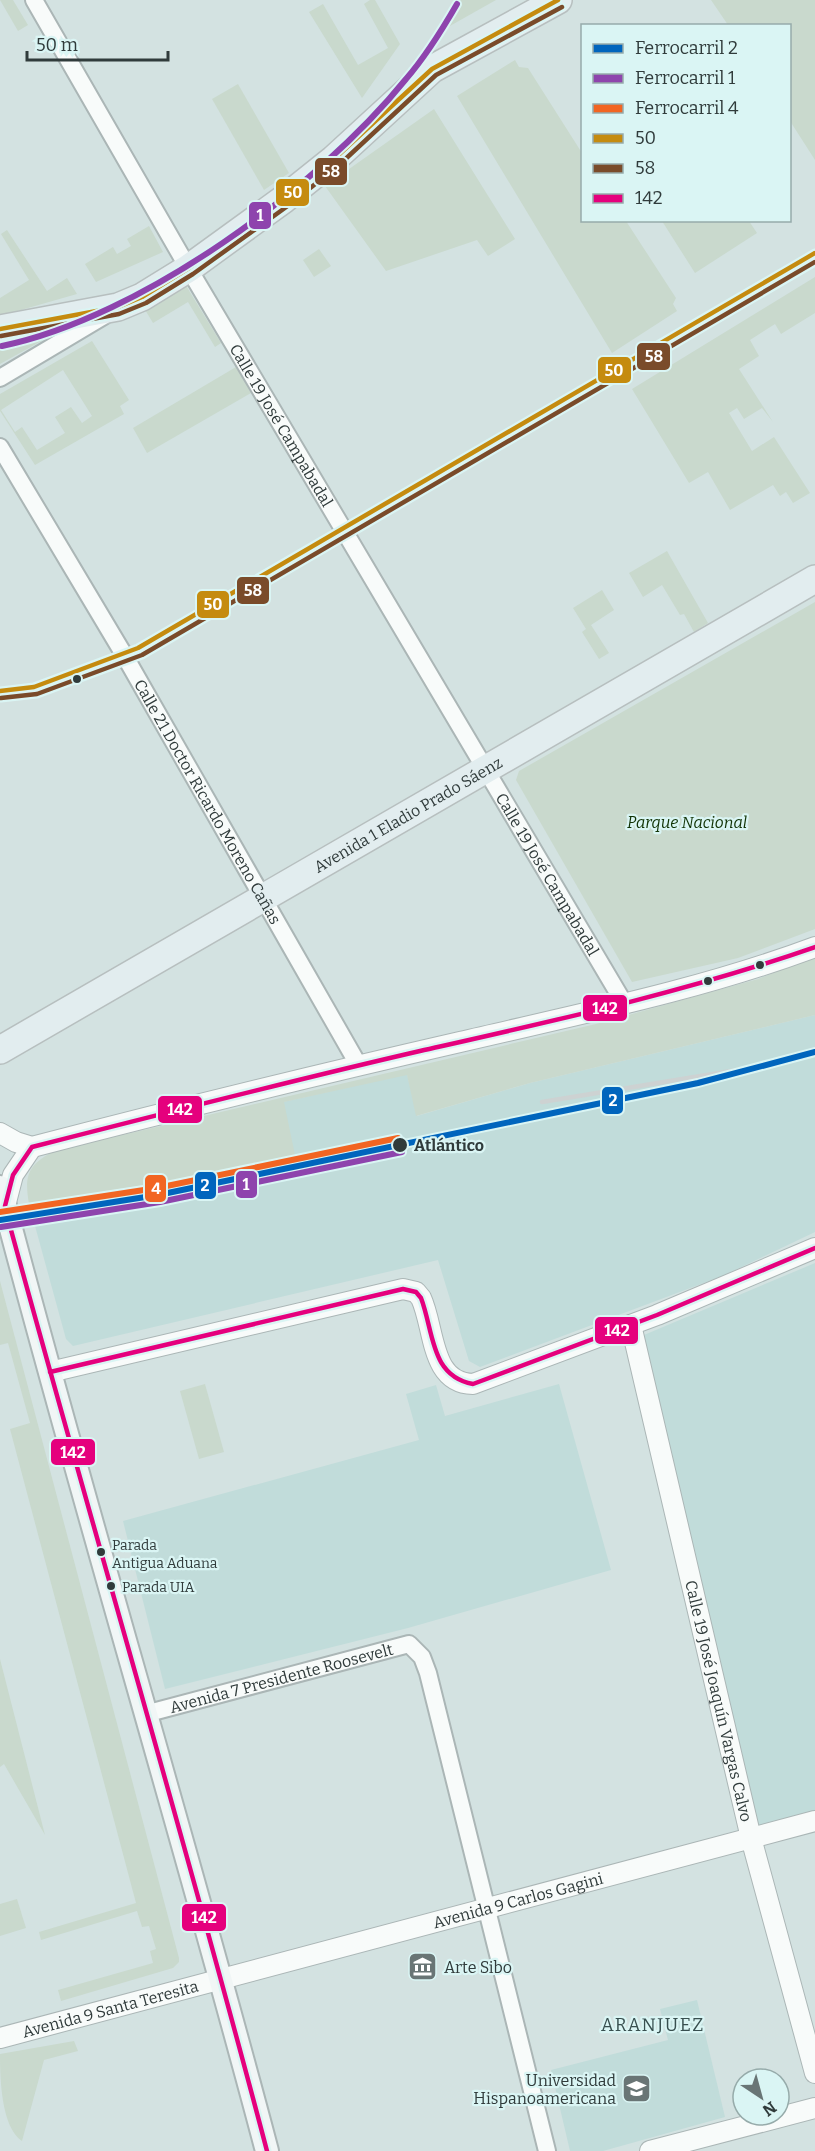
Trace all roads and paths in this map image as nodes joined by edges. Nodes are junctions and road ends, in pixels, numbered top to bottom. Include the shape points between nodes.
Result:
1 (34, 0) edge
2 (558, 0) edge
3 (189, 268) junction
4 (117, 308) junction
5 (0, 329) edge
6 (0, 378) edge
7 (0, 447) edge
8 (815, 579) edge
9 (487, 768) junction
10 (265, 899) junction
11 (815, 947) edge
12 (624, 1003) junction
13 (0, 1050) edge
14 (359, 1065) junction
15 (0, 1133) edge
16 (32, 1147) junction
17 (2, 1196) edge
18 (6, 1234) edge
19 (815, 1248) edge
20 (631, 1325) junction
21 (51, 1372) junction
22 (146, 1714) junction
23 (815, 1821) edge
24 (751, 1838) junction
25 (485, 1909) junction
26 (221, 1977) junction
27 (0, 2038) edge
28 (815, 2073) edge
29 (815, 2108) edge
30 (267, 2151) edge
31 (547, 2151) edge
32 (650, 2151) edge

1 - 3 street, Calle 19 José Campabadal
2 - 3 highway via 432,69 334,159
3 - 4 highway
3 - 9 street, Calle 19 José Campabadal
4 - 5 highway
4 - 6 street
7 - 10 street, Calle 21 Doctor Ricardo Moreno Cañas
8 - 9 highway, Avenida 1 Eladio Prado Sáenz
9 - 10 highway, Avenida 1 Eladio Prado Sáenz
9 - 12 street, Calle 19 José Campabadal
10 - 13 highway, Avenida 1 Eladio Prado Sáenz
10 - 14 street, Calle 21 Doctor Ricardo Moreno Cañas
11 - 12 street via 761,967
12 - 14 street
14 - 16 street
15 - 16 street
16 - 17 street
17 - 18 main road
18 - 21 main road
19 - 20 street
20 - 21 street via 473,1384 456,1381 441,1367 422,1298 403,1289
20 - 24 street, Calle 19 José Joaquín Vargas Calvo
21 - 22 main road
22 - 25 street, Avenida 7 Presidente Roosevelt via 409,1644 428,1673
22 - 26 main road
23 - 24 street, Avenida 9 Carlos Gagini
24 - 25 street, Avenida 9 Carlos Gagini
24 - 28 street, Calle 19 José Joaquín Vargas Calvo
25 - 26 street, Avenida 9 Carlos Gagini
25 - 31 street
26 - 27 street, Avenida 9 Santa Teresita
26 - 30 main road
29 - 32 street

